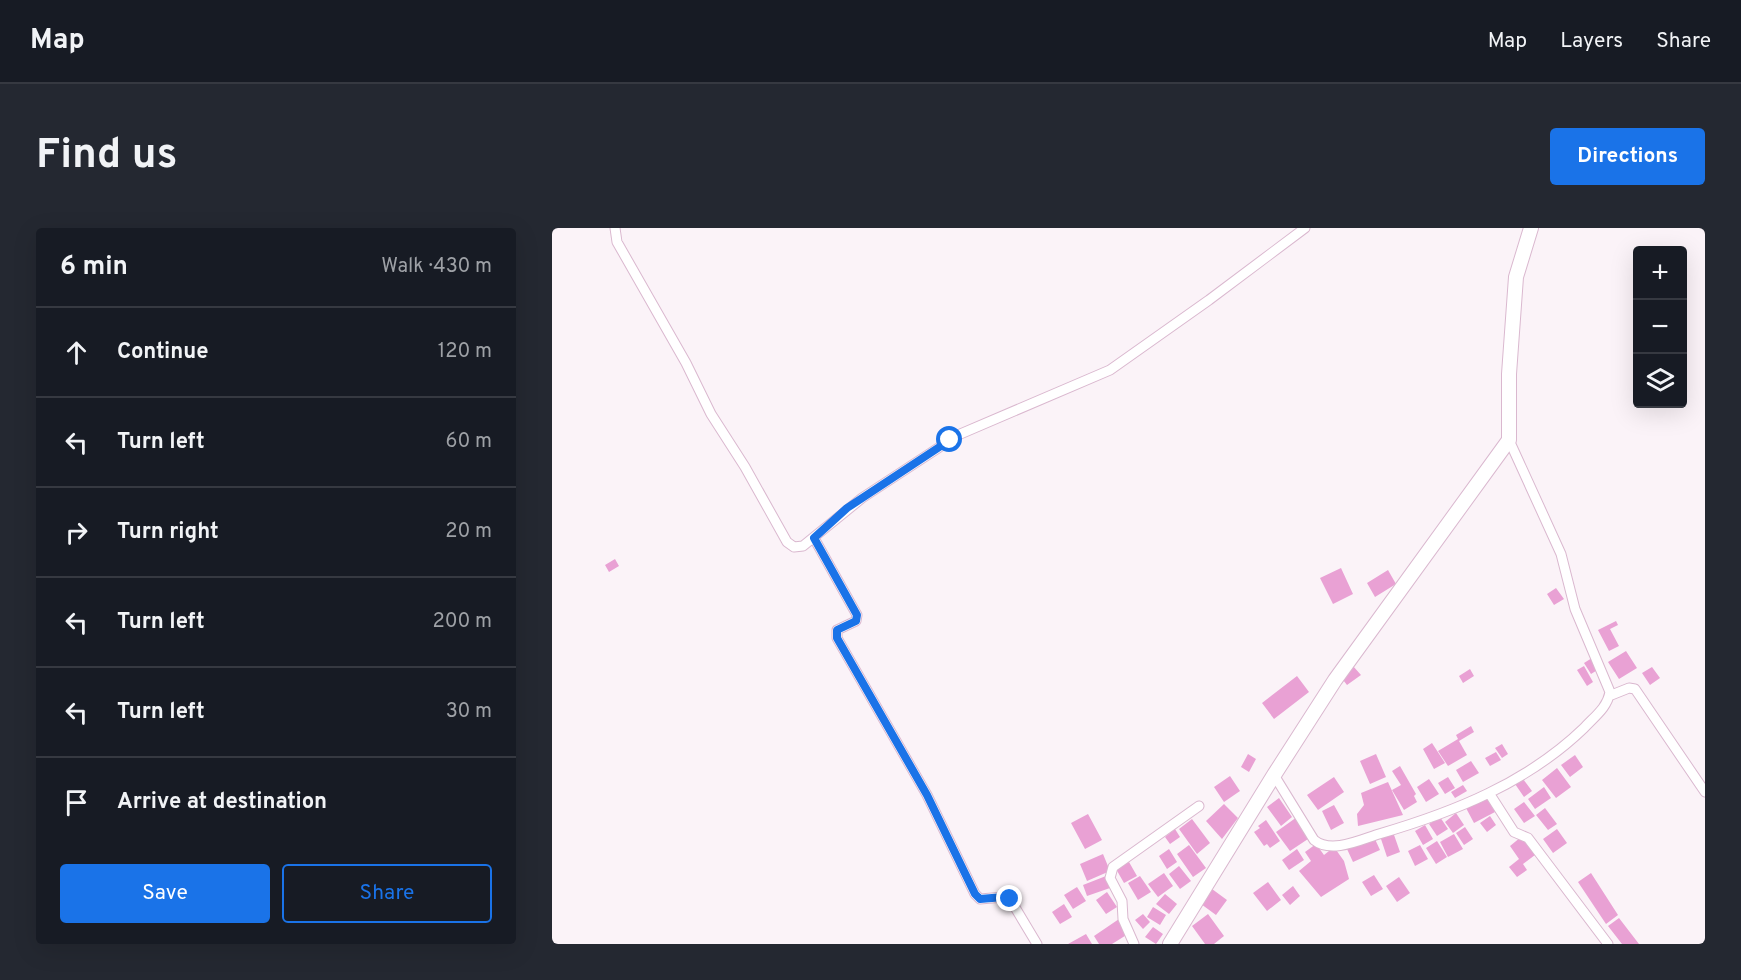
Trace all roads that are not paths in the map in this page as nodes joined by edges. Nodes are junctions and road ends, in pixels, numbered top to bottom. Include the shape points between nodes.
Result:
1 (615, 228) edge
2 (1305, 228) edge
3 (1531, 228) edge
4 (1509, 440) junction
5 (814, 538) junction
6 (1609, 696) junction
7 (1274, 775) junction
8 (1705, 792) edge
9 (1489, 793) junction
10 (1199, 806) dead end
11 (1037, 944) edge
12 (1134, 944) edge
13 (1170, 944) edge
14 (1608, 944) edge

1 - 5 street via 621,249 707,407 787,542 798,547
2 - 5 street via 1110,370 958,435 862,498
3 - 4 street via 1516,277
4 - 6 street via 1561,554 1575,609
4 - 7 street via 1335,680
5 - 11 street via 857,615 856,621 837,630 837,638 927,795 975,894 980,899 1010,899
6 - 8 street via 1635,689
6 - 9 street via 1605,706 1572,739 1530,772
7 - 9 street via 1314,840 1326,846 1347,844 1420,822
7 - 13 street
9 - 14 street via 1512,830 1528,838
10 - 12 street via 1113,867 1110,878 1122,901 1123,919

